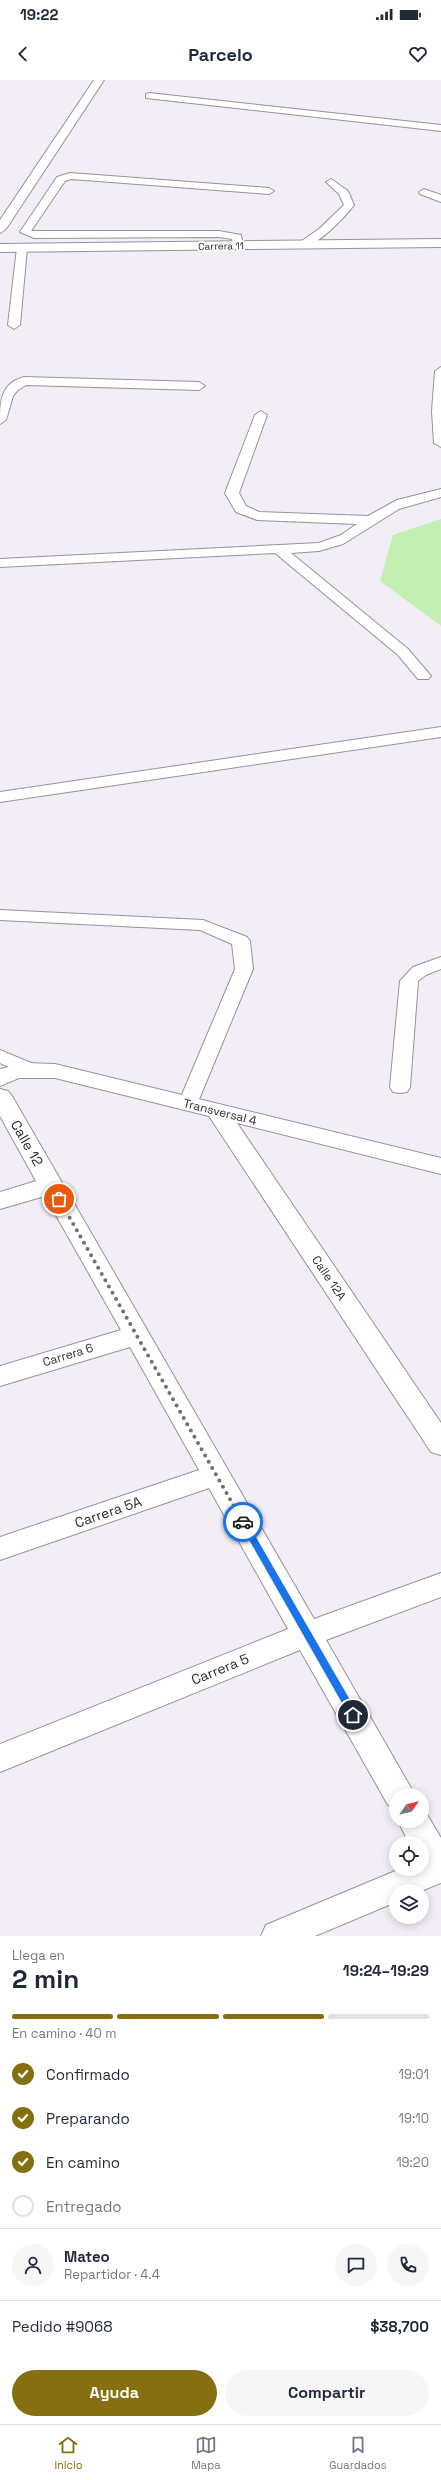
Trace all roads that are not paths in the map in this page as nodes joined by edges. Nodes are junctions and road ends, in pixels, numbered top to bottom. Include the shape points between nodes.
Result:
1 (99, 80) edge
2 (149, 96) dead end
3 (441, 128) edge
4 (331, 182) dead end
5 (269, 191) dead end
6 (424, 192) dead end
7 (441, 199) edge
8 (0, 229) edge
9 (441, 244) edge
10 (303, 245) junction
11 (238, 246) junction
12 (0, 248) edge
13 (22, 248) junction
14 (14, 324) dead end
15 (441, 371) edge
16 (199, 386) dead end
17 (261, 415) dead end
18 (0, 420) edge
19 (441, 443) edge
20 (441, 493) edge
21 (371, 520) junction
22 (278, 549) junction
23 (0, 563) edge
24 (423, 676) dead end
25 (441, 732) edge
26 (0, 797) edge
27 (0, 916) edge
28 (441, 963) edge
29 (0, 1056) edge
30 (29, 1069) junction
31 (0, 1079) edge
32 (400, 1086) dead end
33 (0, 1096) edge
34 (188, 1104) junction
35 (217, 1111) junction
36 (434, 1163) edge
37 (441, 1181) edge
38 (51, 1186) junction
39 (0, 1201) edge
40 (137, 1335) junction
41 (0, 1376) edge
42 (441, 1445) edge
43 (216, 1475) junction
44 (0, 1549) edge
45 (441, 1585) edge
46 (307, 1634) junction
47 (0, 1758) edge
48 (395, 1788) edge
49 (418, 1828) edge
50 (441, 1868) edge
51 (278, 1936) edge

1 - 8 street
2 - 3 lane
4 - 10 lane via 344,193 349,205 323,231
5 - 11 lane via 70,176 61,179 25,232 34,235 219,234 237,237
6 - 7 lane
9 - 10 street, Carrera 11
10 - 11 street, Carrera 11
11 - 13 street, Carrera 11
12 - 13 street, Carrera 11
13 - 14 lane
15 - 19 lane via 438,411
16 - 18 lane via 24,381 7,394
17 - 21 lane via 232,493 241,509 258,516
20 - 21 lane via 403,503
21 - 22 lane via 336,544
22 - 23 lane
22 - 24 lane via 403,652
25 - 26 lane
27 - 34 lane via 203,924 241,940 244,969
28 - 32 lane via 422,969 409,980
29 - 30 lane
30 - 31 street, Transversal 4
30 - 34 street, Transversal 4 via 55,1071
33 - 38 street, Calle 12
34 - 35 street, Transversal 4
35 - 36 street, Transversal 4
35 - 42 street, Calle 12A
36 - 37 street
38 - 39 street
38 - 40 street, Calle 12
40 - 41 street, Carrera 6
40 - 43 street, Calle 12
43 - 44 street, Carrera 5A
43 - 46 street, Calle 12
45 - 46 street, Carrera 5
46 - 47 street, Carrera 5
46 - 48 street, Calle 12
49 - 50 street
50 - 51 street

